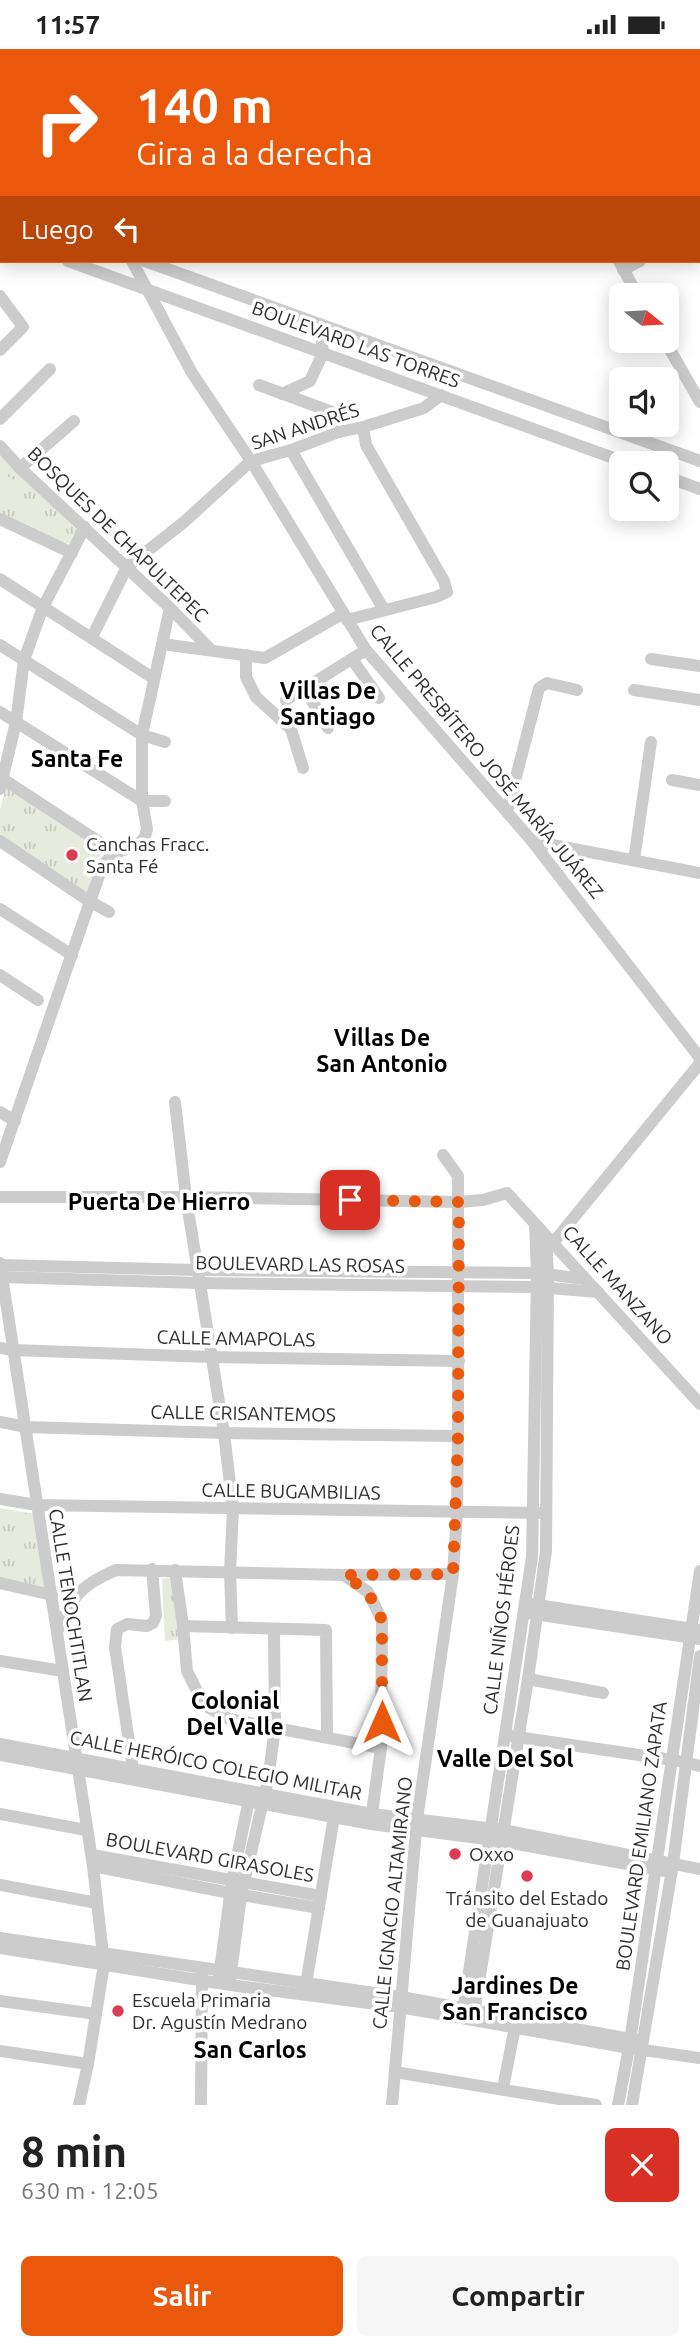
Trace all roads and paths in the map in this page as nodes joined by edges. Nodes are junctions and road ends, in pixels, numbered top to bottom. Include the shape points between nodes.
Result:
1 (74, 263) edge
2 (137, 265) edge
3 (621, 265) edge
4 (631, 283) edge
5 (146, 289) junction
6 (0, 296) edge
7 (321, 337) junction
8 (0, 350) edge
9 (671, 353) edge
10 (50, 369) dead end
11 (259, 385) dead end
12 (282, 394) junction
13 (441, 395) junction
14 (700, 402) edge
15 (0, 419) edge
16 (74, 421) dead end
17 (363, 427) junction
18 (339, 432) junction
19 (0, 446) edge
20 (291, 450) junction
21 (609, 456) edge
22 (251, 461) junction
23 (700, 461) edge
24 (20, 468) junction
25 (679, 481) edge
26 (700, 489) edge
27 (0, 520) edge
28 (85, 527) junction
29 (72, 553) junction
30 (127, 567) junction
31 (0, 579) edge
32 (43, 607) junction
33 (170, 608) junction
34 (384, 610) junction
35 (345, 617) junction
36 (92, 637) junction
37 (162, 644) junction
38 (0, 645) edge
39 (210, 649) junction
40 (366, 650) junction
41 (246, 655) junction
42 (352, 659) junction
43 (651, 659) dead end
44 (24, 660) junction
45 (700, 667) edge
46 (153, 678) junction
47 (305, 689) junction
48 (578, 690) dead end
49 (634, 690) dead end
50 (379, 698) dead end
51 (286, 700) dead end
52 (700, 700) edge
53 (0, 712) edge
54 (16, 722) junction
55 (328, 728) dead end
56 (142, 735) junction
57 (165, 742) dead end
58 (651, 742) dead end
59 (303, 768) dead end
60 (672, 780) dead end
61 (1, 781) edge
62 (700, 785) edge
63 (142, 801) junction
64 (165, 801) dead end
65 (507, 812) junction
66 (0, 841) edge
67 (532, 841) junction
68 (116, 853) junction
69 (634, 860) junction
70 (700, 873) edge
71 (89, 901) junction
72 (0, 909) edge
73 (109, 912) dead end
74 (72, 955) junction
75 (0, 975) edge
76 (38, 1000) dead end
77 (700, 1061) edge
78 (175, 1103) dead end
79 (0, 1112) edge
80 (15, 1121) junction
81 (443, 1155) dead end
82 (0, 1161) edge
83 (0, 1197) edge
84 (186, 1197) junction
85 (459, 1202) junction
86 (536, 1224) junction
87 (549, 1239) junction
88 (1, 1268) edge
89 (458, 1272) junction
90 (543, 1273) junction
91 (198, 1276) junction
92 (585, 1279) junction
93 (458, 1285) junction
94 (542, 1287) junction
95 (598, 1292) junction
96 (6, 1349) edge
97 (211, 1357) junction
98 (459, 1361) junction
99 (700, 1404) edge
100 (0, 1422) edge
101 (26, 1427) junction
102 (224, 1433) junction
103 (458, 1436) junction
104 (0, 1499) edge
105 (37, 1505) junction
106 (233, 1509) junction
107 (457, 1513) junction
108 (539, 1513) junction
109 (152, 1569) junction
110 (175, 1570) junction
111 (700, 1571) edge
112 (230, 1572) junction
113 (453, 1574) junction
114 (344, 1575) junction
115 (0, 1583) edge
116 (52, 1595) junction
117 (531, 1609) junction
118 (183, 1626) junction
119 (232, 1628) junction
120 (274, 1630) junction
121 (57, 1632) junction
122 (696, 1647) edge
123 (0, 1661) edge
124 (62, 1671) junction
125 (528, 1679) junction
126 (603, 1693) dead end
127 (696, 1715) edge
128 (275, 1728) junction
129 (327, 1736) junction
130 (512, 1736) junction
131 (0, 1744) edge
132 (381, 1748) junction
133 (0, 1755) edge
134 (679, 1761) junction
135 (76, 1764) junction
136 (700, 1766) edge
137 (134, 1775) junction
138 (250, 1796) junction
139 (263, 1799) junction
140 (0, 1814) edge
141 (334, 1817) junction
142 (371, 1819) junction
143 (416, 1825) junction
144 (86, 1830) junction
145 (496, 1835) junction
146 (92, 1861) junction
147 (657, 1865) junction
148 (672, 1868) junction
149 (700, 1870) edge
150 (0, 1885) edge
151 (236, 1888) junction
152 (320, 1902) junction
153 (97, 1903) junction
154 (0, 1938) edge
155 (0, 1948) edge
156 (103, 1959) junction
157 (202, 1975) junction
158 (225, 1978) junction
159 (306, 1984) junction
160 (0, 2001) edge
161 (400, 2002) junction
162 (96, 2014) junction
163 (468, 2014) junction
164 (515, 2027) junction
165 (636, 2044) junction
166 (0, 2051) edge
167 (700, 2058) edge
168 (88, 2064) junction
169 (395, 2072) junction
170 (503, 2088) junction
171 (79, 2105) edge
172 (201, 2105) edge
173 (392, 2105) edge
174 (596, 2105) edge
175 (618, 2105) edge
176 (632, 2105) edge

1 - 5 street, BOULEVARD LAS TORRES
2 - 5 street, CALLE PRESBÍTERO JOSÉ MARÍA JUÁREZ
2 - 7 street, BOULEVARD LAS TORRES
3 - 4 street
5 - 7 street, BOULEVARD LAS TORRES
5 - 22 street, CALLE PRESBÍTERO JOSÉ MARÍA JUÁREZ via 192,373
6 - 8 street via 23,327
7 - 12 street via 310,381
7 - 13 street, BOULEVARD LAS TORRES
7 - 23 street, BOULEVARD LAS TORRES
9 - 14 street
10 - 15 street
11 - 12 street
12 - 18 street via 332,412
13 - 17 street, SAN ANDRÉS via 424,408
13 - 21 street, BOULEVARD LAS TORRES
16 - 24 street
17 - 18 street, SAN ANDRÉS
17 - 34 street via 366,445 447,592
18 - 20 street, SAN ANDRÉS
19 - 24 street, BOSQUES DE CHAPULTEPEC
20 - 22 street, SAN ANDRÉS
20 - 34 street
22 - 30 street, SAN ANDRÉS
22 - 35 street, CALLE PRESBÍTERO JOSÉ MARÍA JUÁREZ
24 - 28 street, BOSQUES DE CHAPULTEPEC
25 - 26 street
27 - 29 street
28 - 29 street
28 - 30 street, BOSQUES DE CHAPULTEPEC
29 - 32 street
30 - 33 street, BOSQUES DE CHAPULTEPEC
30 - 36 street
31 - 32 street
32 - 36 street
32 - 44 street
33 - 37 street
33 - 39 street, BOSQUES DE CHAPULTEPEC
34 - 35 street
35 - 40 street, CALLE PRESBÍTERO JOSÉ MARÍA JUÁREZ
35 - 41 street via 265,658
36 - 46 street
37 - 39 street
37 - 46 street
38 - 44 street
39 - 41 street
40 - 42 street
40 - 65 street, CALLE PRESBÍTERO JOSÉ MARÍA JUÁREZ
41 - 59 street via 246,677 256,697 291,729
42 - 47 street
42 - 50 street
43 - 45 street
44 - 54 street
44 - 56 street
46 - 56 street
47 - 51 street
47 - 55 street
48 - 65 street via 547,683 538,688
49 - 52 street
53 - 54 street
54 - 61 street
54 - 63 street
56 - 57 street
56 - 63 street
58 - 69 street
60 - 62 street
61 - 68 street
63 - 64 street
63 - 68 street via 145,837
65 - 67 street, CALLE PRESBÍTERO JOSÉ MARÍA JUÁREZ
66 - 71 street
67 - 69 street
67 - 77 street, CALLE PRESBÍTERO JOSÉ MARÍA JUÁREZ
68 - 71 street via 103,864
69 - 70 street
71 - 73 street
71 - 74 street
72 - 74 street
74 - 80 street
75 - 76 street
77 - 87 street
78 - 84 street
79 - 80 street
80 - 82 street
81 - 85 street, CALLE IGNACIO ALTAMIRANO via 458,1177
83 - 84 street
84 - 85 street
84 - 91 street
85 - 86 street, CALLE MANZANO via 507,1193
85 - 89 street, CALLE IGNACIO ALTAMIRANO
86 - 87 street, CALLE MANZANO
86 - 90 street, CALLE NIÑOS HÉROES
87 - 90 street, CALLE NIÑOS HÉROES
87 - 92 street, CALLE MANZANO
88 - 91 street, BOULEVARD LAS ROSAS
88 - 96 street, CALLE TENOCHTITLAN
89 - 90 street, BOULEVARD LAS ROSAS
89 - 91 street, BOULEVARD LAS ROSAS
89 - 93 street, CALLE IGNACIO ALTAMIRANO
90 - 92 street, BOULEVARD LAS ROSAS
90 - 94 street, CALLE NIÑOS HÉROES
91 - 93 street, BOULEVARD LAS ROSAS
91 - 97 street
92 - 95 street, CALLE MANZANO
93 - 94 street, BOULEVARD LAS ROSAS
93 - 98 street, CALLE IGNACIO ALTAMIRANO
94 - 95 street, BOULEVARD LAS ROSAS
94 - 108 street, CALLE NIÑOS HÉROES
95 - 99 street, CALLE MANZANO
96 - 97 street, CALLE AMAPOLAS
96 - 101 street, CALLE TENOCHTITLAN
97 - 98 street, CALLE AMAPOLAS
97 - 102 street
98 - 103 street, CALLE IGNACIO ALTAMIRANO
100 - 101 street, CALLE CRISANTEMOS
101 - 102 street, CALLE CRISANTEMOS
101 - 105 street, CALLE TENOCHTITLAN
102 - 103 street, CALLE CRISANTEMOS
102 - 106 street
103 - 107 street, CALLE IGNACIO ALTAMIRANO
104 - 105 street, CALLE BUGAMBILIAS
105 - 106 street, CALLE BUGAMBILIAS
105 - 116 street, CALLE TENOCHTITLAN
106 - 107 street, CALLE BUGAMBILIAS
106 - 112 street
107 - 108 street, CALLE BUGAMBILIAS
107 - 113 street, CALLE IGNACIO ALTAMIRANO
108 - 117 street, CALLE NIÑOS HÉROES via 546,1551
109 - 110 street
109 - 121 street via 116,1570 92,1580 74,1597
109 - 137 street via 153,1623 117,1629 115,1647
110 - 112 street
110 - 118 street
111 - 122 street, BOULEVARD EMILIANO ZAPATA
112 - 114 street
112 - 119 street
113 - 114 street
113 - 143 street, CALLE IGNACIO ALTAMIRANO
114 - 132 street via 368,1592 382,1620
115 - 116 street
116 - 121 street, CALLE TENOCHTITLAN
117 - 122 street
117 - 125 street, CALLE NIÑOS HÉROES
117 - 130 street, CALLE NIÑOS HÉROES
118 - 119 street
118 - 128 street via 187,1671 204,1705 229,1719
119 - 120 street
120 - 128 street
120 - 129 street via 326,1630
121 - 124 street, CALLE TENOCHTITLAN
122 - 127 street, BOULEVARD EMILIANO ZAPATA
122 - 134 street, BOULEVARD EMILIANO ZAPATA
123 - 124 street
124 - 135 street, CALLE TENOCHTITLAN
125 - 126 street
125 - 130 street, CALLE NIÑOS HÉROES
127 - 134 street, BOULEVARD EMILIANO ZAPATA
128 - 129 street
128 - 139 street
129 - 132 street
130 - 134 street
130 - 145 street, CALLE NIÑOS HÉROES
131 - 135 street, CALLE HERÓICO COLEGIO MILITAR
132 - 142 street
133 - 135 street, CALLE HERÓICO COLEGIO MILITAR
134 - 136 street
134 - 147 street, BOULEVARD EMILIANO ZAPATA
134 - 148 street, BOULEVARD EMILIANO ZAPATA
135 - 137 street, CALLE HERÓICO COLEGIO MILITAR
135 - 144 street, CALLE TENOCHTITLAN
137 - 138 street, CALLE HERÓICO COLEGIO MILITAR
138 - 139 street, CALLE HERÓICO COLEGIO MILITAR
138 - 151 street
139 - 141 street, CALLE HERÓICO COLEGIO MILITAR
139 - 142 street, CALLE HERÓICO COLEGIO MILITAR
139 - 151 street
140 - 144 street
141 - 142 street, CALLE HERÓICO COLEGIO MILITAR
141 - 152 street
142 - 143 street, CALLE HERÓICO COLEGIO MILITAR
143 - 145 street, CALLE HERÓICO COLEGIO MILITAR
143 - 161 street, CALLE IGNACIO ALTAMIRANO
144 - 146 street, CALLE TENOCHTITLAN
145 - 147 street, CALLE HERÓICO COLEGIO MILITAR
145 - 163 street, CALLE NIÑOS HÉROES
146 - 151 street, BOULEVARD GIRASOLES
146 - 153 street, CALLE TENOCHTITLAN
147 - 148 street, CALLE HERÓICO COLEGIO MILITAR
147 - 165 street, BOULEVARD EMILIANO ZAPATA
148 - 149 street, CALLE HERÓICO COLEGIO MILITAR
148 - 165 street, BOULEVARD EMILIANO ZAPATA
150 - 153 street
151 - 152 street, BOULEVARD GIRASOLES
151 - 158 street
152 - 159 street
153 - 156 street, CALLE TENOCHTITLAN
154 - 156 street
155 - 156 street
156 - 157 street
156 - 162 street, CALLE TENOCHTITLAN
157 - 158 street
157 - 172 street
158 - 159 street
158 - 161 street
159 - 161 street
160 - 162 street
161 - 163 street
161 - 169 street, CALLE IGNACIO ALTAMIRANO
162 - 168 street, CALLE TENOCHTITLAN
163 - 164 street
163 - 165 street
164 - 165 street
164 - 170 street
165 - 167 street
165 - 175 street, BOULEVARD EMILIANO ZAPATA
165 - 176 street, BOULEVARD EMILIANO ZAPATA
166 - 168 street
168 - 171 street, CALLE TENOCHTITLAN
169 - 170 street
169 - 173 street, CALLE IGNACIO ALTAMIRANO
170 - 174 street

